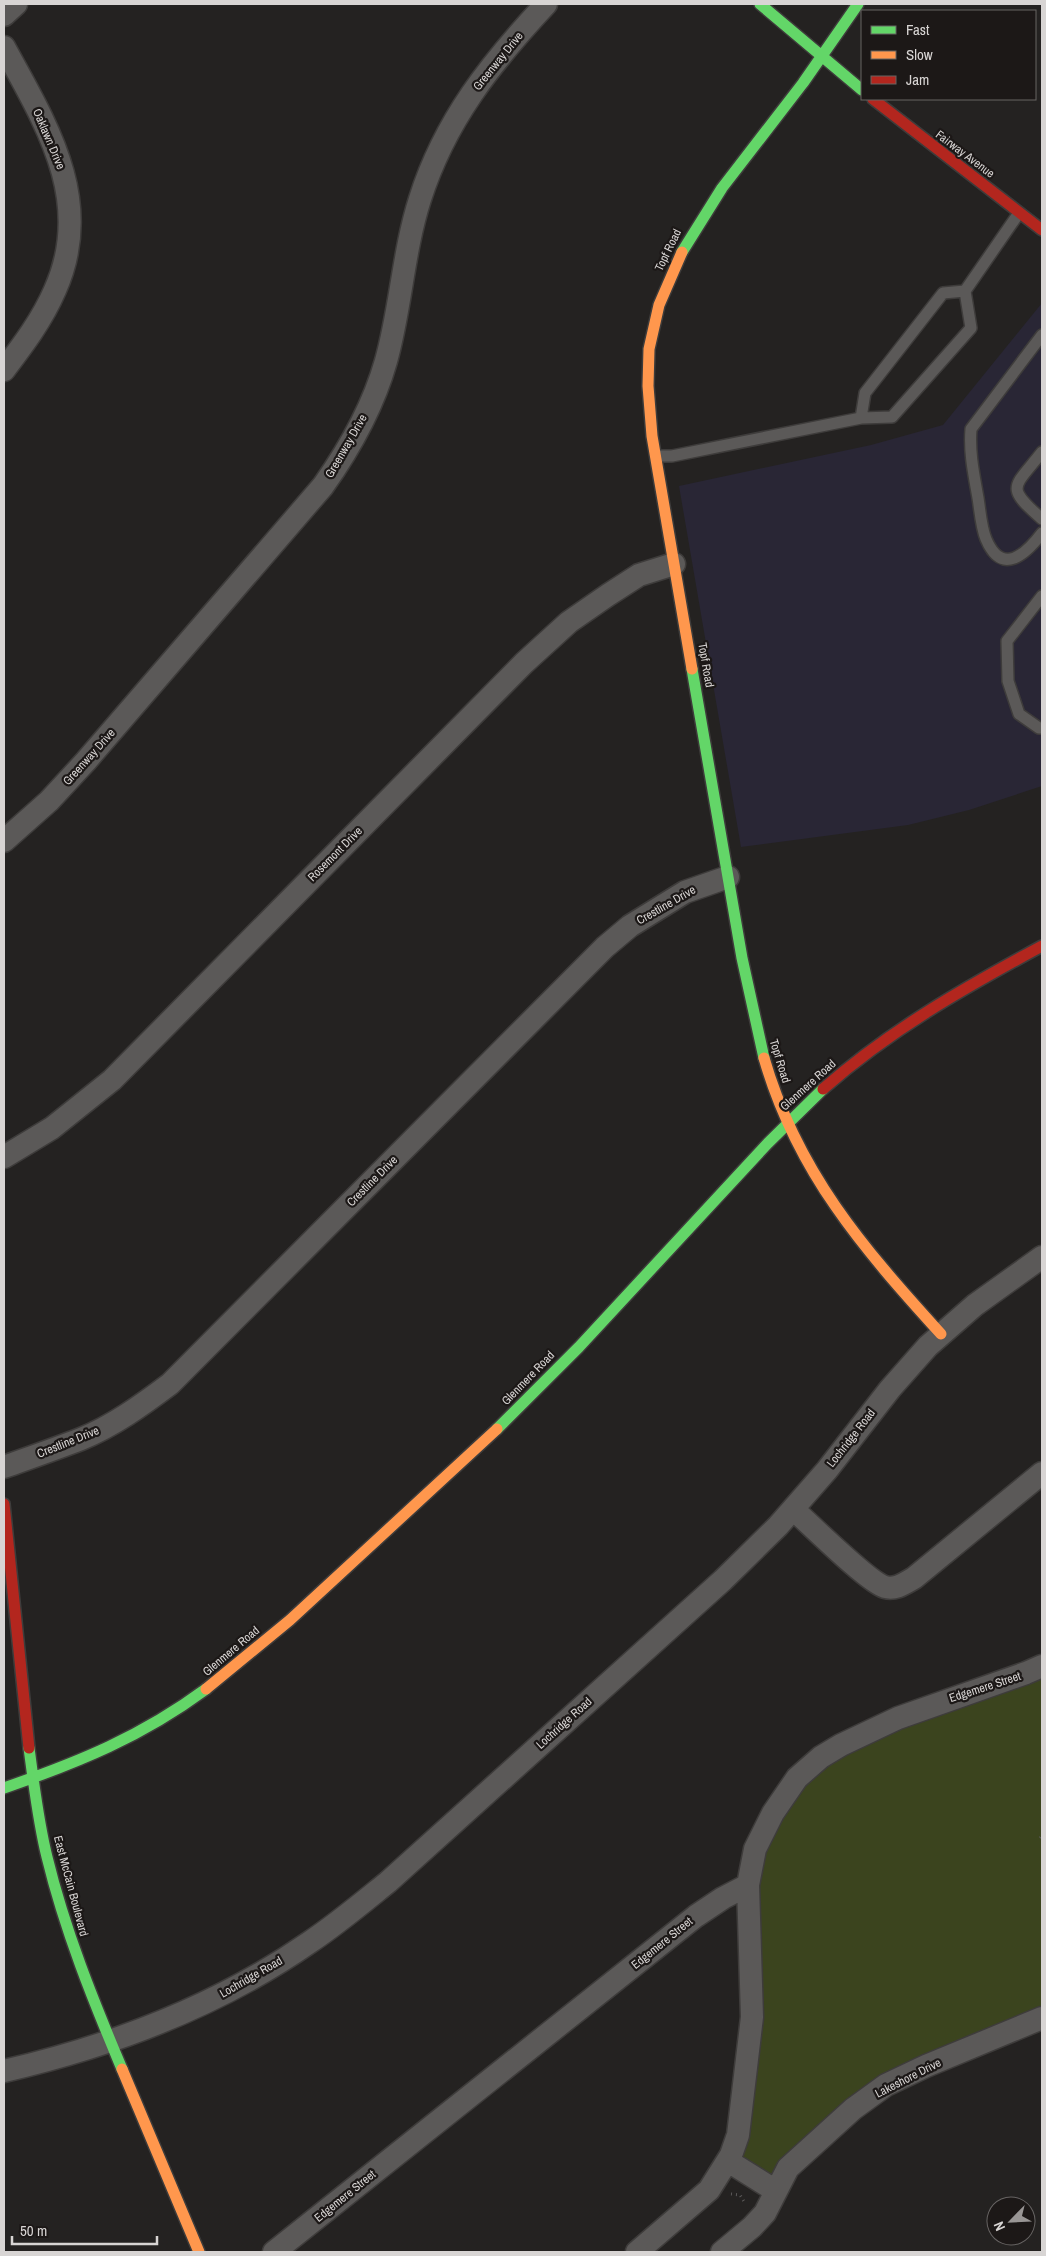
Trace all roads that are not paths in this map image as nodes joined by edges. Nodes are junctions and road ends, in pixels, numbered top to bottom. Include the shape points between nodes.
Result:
1 (16, 4) edge
2 (546, 4) edge
3 (760, 4) edge
4 (858, 4) edge
5 (4, 15) edge
6 (4, 47) edge
7 (821, 57) junction
8 (861, 89) edge
9 (874, 100) edge
10 (1019, 212) junction
11 (1042, 230) edge
12 (965, 291) junction
13 (1042, 336) edge
14 (4, 370) edge
15 (860, 418) junction
16 (1042, 452) edge
17 (656, 456) junction
18 (1042, 519) edge
19 (1042, 533) edge
20 (674, 564) junction
21 (1042, 596) edge
22 (1042, 728) edge
23 (4, 841) edge
24 (728, 877) junction
25 (1042, 946) edge
26 (787, 1123) junction
27 (4, 1157) edge
28 (1042, 1257) edge
29 (941, 1334) junction
30 (4, 1467) edge
31 (1042, 1473) edge
32 (4, 1504) edge
33 (793, 1509) junction
34 (1042, 1666) edge
35 (34, 1778) junction
36 (4, 1788) edge
37 (748, 1885) junction
38 (1042, 2018) edge
39 (110, 2041) junction
40 (4, 2071) edge
41 (728, 2161) junction
42 (776, 2191) junction
43 (199, 2252) edge
44 (274, 2252) edge
45 (637, 2252) edge
46 (722, 2252) edge

1 - 5 street
2 - 23 street, Greenway Drive via 486,71 456,118 432,165 410,235 386,361 363,421 341,460 323,486 86,762
3 - 7 street
4 - 7 street, Topf Road
6 - 14 street, Oaklawn Drive via 59,159 70,202 67,257 55,290 40,320
7 - 8 street
7 - 17 street, Topf Road via 708,206 676,261 657,311 649,356 647,389
9 - 10 street, Fairway Avenue
10 - 11 street, Fairway Avenue
10 - 12 lane
12 - 15 lane via 942,293 865,393
12 - 15 lane via 970,328 892,417
13 - 19 lane via 971,429 970,446 985,538 996,554 1005,559 1017,558 1028,551
15 - 17 lane via 672,456
16 - 18 lane via 1017,484 1017,493 1020,500
17 - 20 street, Topf Road
20 - 24 street, Topf Road
20 - 27 street, Rosemont Drive via 639,575 569,622 524,663 112,1080 52,1128
21 - 22 lane via 1007,641 1008,681 1019,714
24 - 26 street, Topf Road via 752,1010 764,1059
24 - 30 street, Crestline Drive via 685,892 644,917 605,947 170,1384 140,1407 95,1432
25 - 26 street, Glenmere Road via 911,1020 836,1077
26 - 29 street, Topf Road via 847,1227 881,1270
26 - 35 street, Glenmere Road via 523,1404 242,1663 137,1735 88,1759
28 - 29 street, Lochridge Road
29 - 33 street, Lochridge Road via 890,1389
31 - 33 street via 914,1578 894,1588 884,1586 867,1575
32 - 35 street, East McCain Boulevard via 25,1720
33 - 39 street, Lochridge Road via 723,1580 388,1882 348,1914 252,1979 155,2026
34 - 37 street, Edgemere Street via 898,1718 821,1757 791,1785 772,1813 755,1849
35 - 36 street, Glenmere Road
35 - 39 street, East McCain Boulevard via 40,1825 63,1915
37 - 41 street via 752,2017 738,2135
37 - 44 street, Edgemere Street via 696,1916
38 - 42 street, Lakeshore Drive via 886,2086 819,2138 788,2168
39 - 40 street, Lochridge Road via 54,2060
39 - 43 street, East McCain Boulevard
41 - 42 street
41 - 45 street via 709,2190
42 - 46 street, Lakeshore Drive via 765,2213

